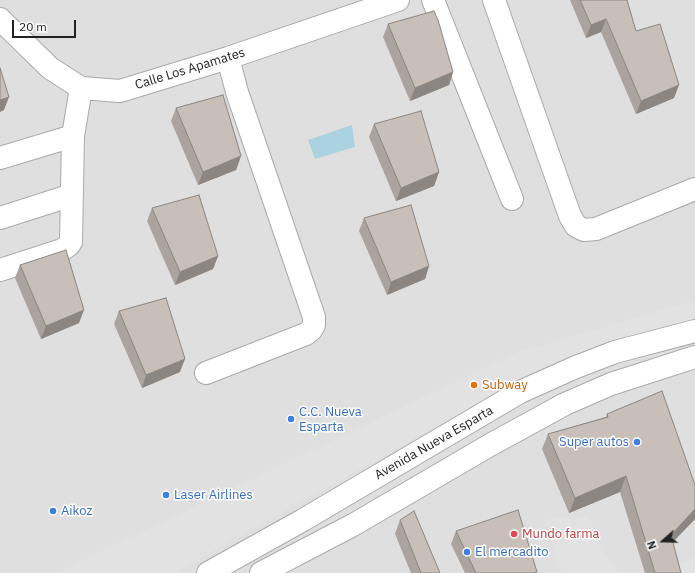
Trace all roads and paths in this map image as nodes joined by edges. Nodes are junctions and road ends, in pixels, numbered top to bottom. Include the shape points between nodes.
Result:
1 (433, 0) edge
2 (494, 0) edge
3 (393, 1) edge
4 (0, 20) edge
5 (228, 58) junction
6 (80, 88) junction
7 (73, 136) junction
8 (0, 158) edge
9 (695, 190) edge
10 (72, 195) junction
11 (512, 199) dead end
12 (0, 218) edge
13 (0, 270) edge
14 (695, 331) edge
15 (695, 357) edge
16 (206, 373) dead end
17 (208, 573) edge
18 (262, 573) edge

1 - 11 street
2 - 9 street via 570,216 576,226 584,230 596,229
3 - 5 street, Calle Los Apamates
4 - 6 street, Calle Los Apamates via 50,68
5 - 6 street, Calle Los Apamates via 120,91
5 - 16 street via 237,92 314,317 314,325 306,334
6 - 7 street
7 - 8 street
7 - 10 street
10 - 12 street
10 - 13 street via 69,245 62,250
14 - 17 street, Avenida Nueva Esparta via 615,352 520,392
15 - 18 street via 611,384 564,404 353,525

